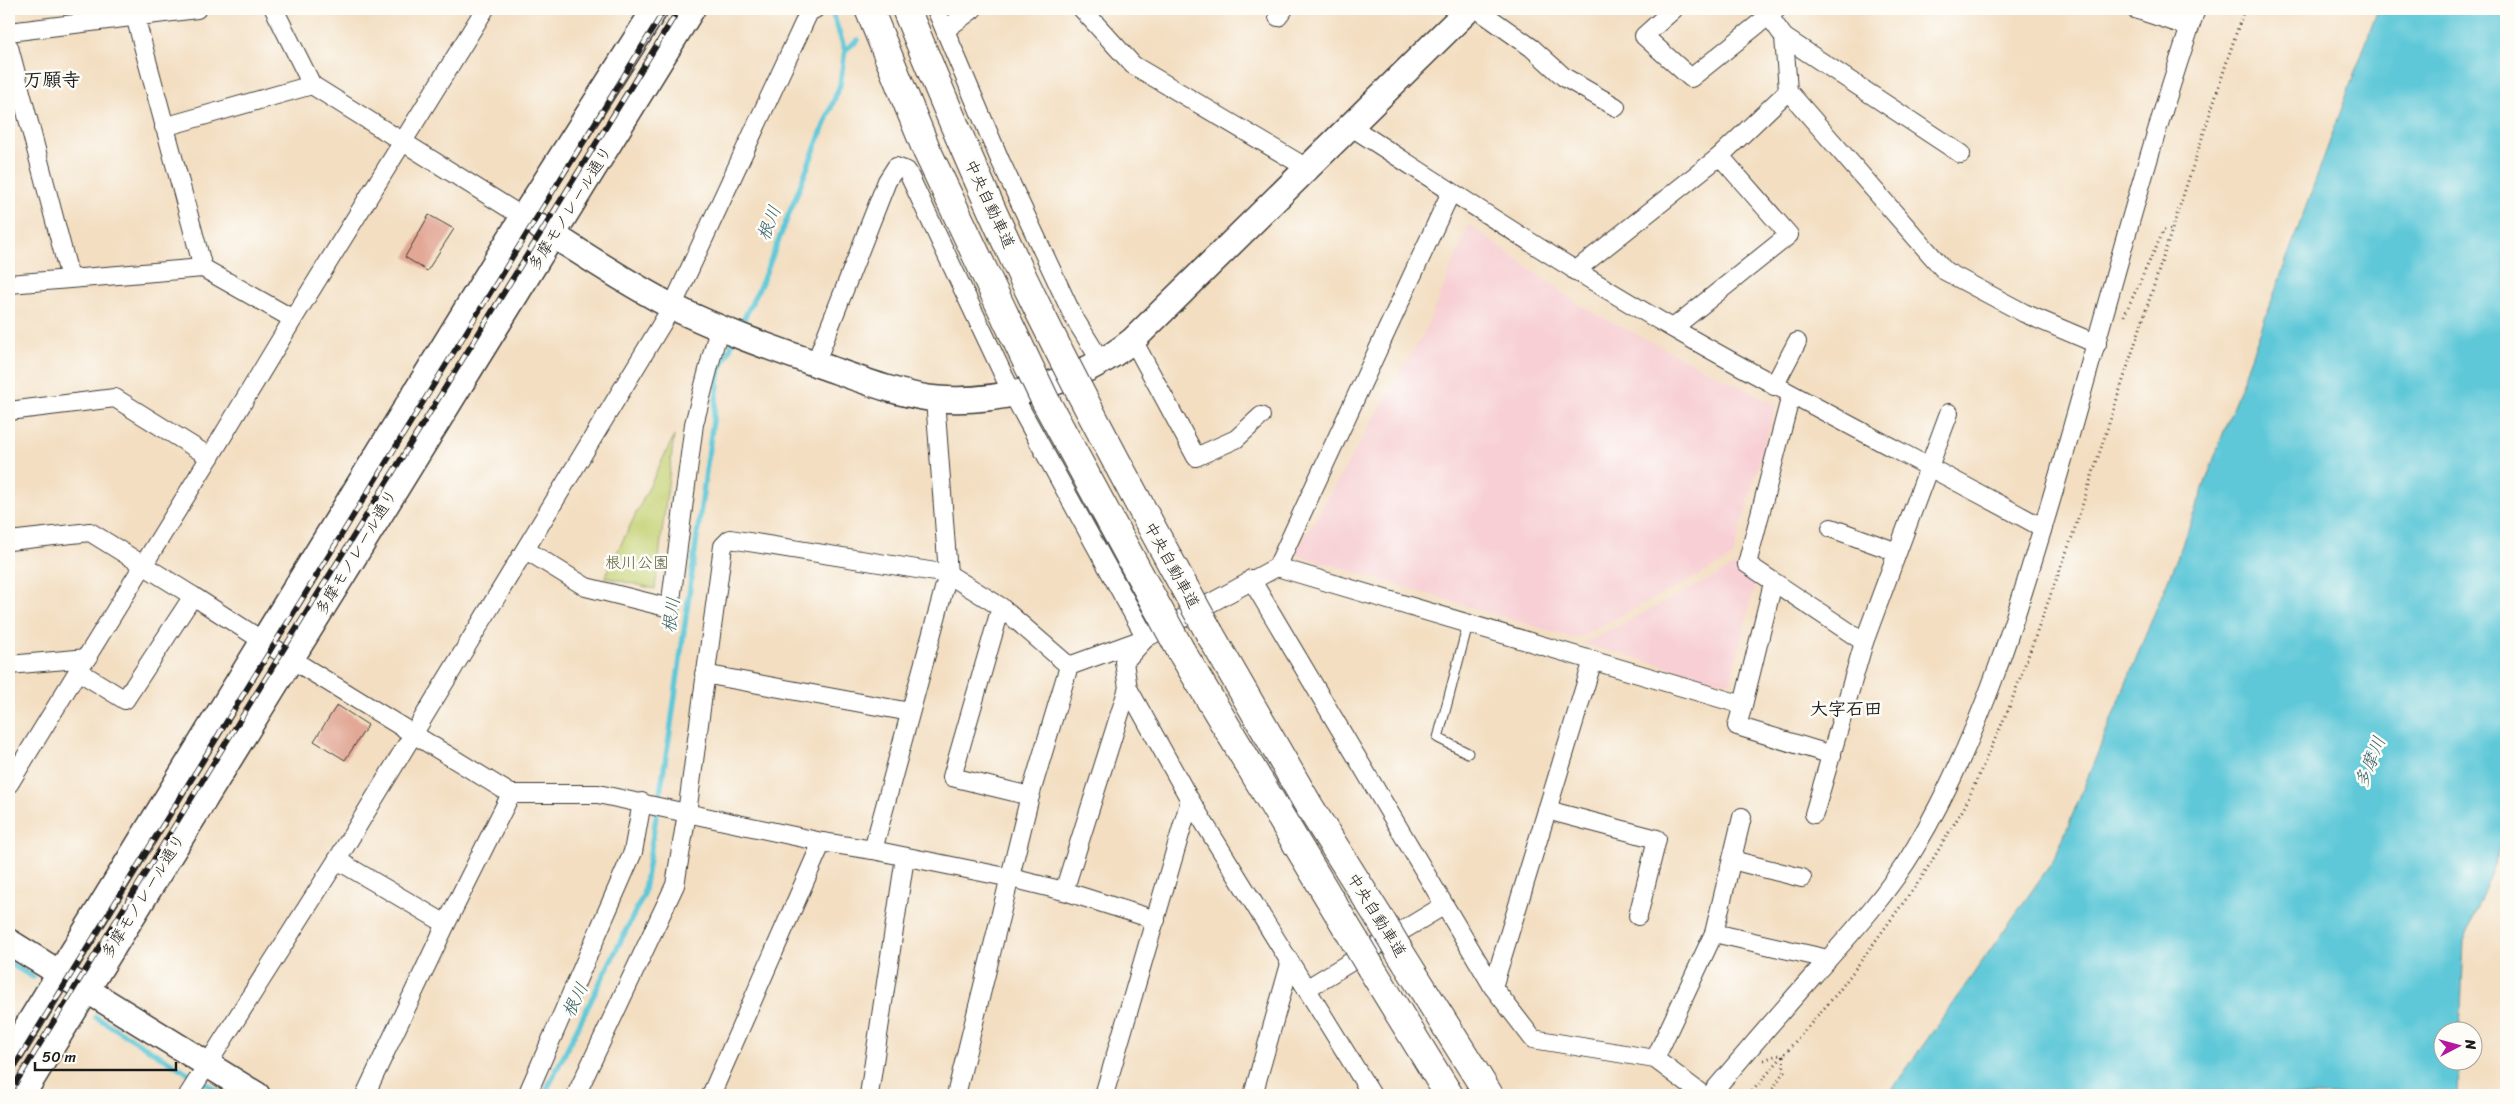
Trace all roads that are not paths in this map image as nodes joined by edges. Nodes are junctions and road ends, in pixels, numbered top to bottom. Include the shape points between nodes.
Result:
1 (197, 9) edge
2 (274, 9) edge
3 (485, 9) edge
4 (655, 9) edge
5 (692, 9) edge
6 (814, 9) edge
7 (869, 9) edge
8 (906, 9) edge
9 (936, 9) edge
10 (973, 9) edge
11 (1082, 9) edge
12 (1469, 9) edge
13 (1477, 9) edge
14 (1674, 9) edge
15 (2134, 9) edge
16 (2196, 9) edge
17 (1770, 11) edge
18 (135, 16) junction
19 (2190, 27) junction
20 (945, 30) junction
21 (9, 32) edge
22 (1784, 37) junction
23 (9, 47) edge
24 (312, 85) junction
25 (1788, 91) junction
26 (1616, 107) dead end
27 (1350, 126) junction
28 (164, 127) junction
29 (404, 143) junction
30 (1961, 154) dead end
31 (1720, 156) junction
32 (1307, 168) junction
33 (1451, 192) junction
34 (523, 217) junction
35 (554, 235) junction
36 (203, 268) junction
37 (1576, 271) junction
38 (70, 278) junction
39 (9, 284) edge
40 (672, 307) junction
41 (293, 320) junction
42 (1673, 328) junction
43 (724, 329) junction
44 (1133, 340) junction
45 (1797, 342) dead end
46 (2096, 344) junction
47 (1102, 363) junction
48 (815, 364) junction
49 (1774, 386) junction
50 (1012, 393) junction
51 (1790, 395) junction
52 (935, 399) junction
53 (9, 411) edge
54 (1949, 413) dead end
55 (1262, 416) dead end
56 (210, 457) junction
57 (1928, 466) junction
58 (1831, 528) dead end
59 (2043, 528) junction
60 (9, 541) edge
61 (526, 550) junction
62 (1897, 552) junction
63 (1277, 567) junction
64 (144, 568) junction
65 (948, 574) junction
66 (1250, 580) junction
67 (1773, 583) junction
68 (193, 596) junction
69 (1001, 606) junction
70 (1468, 624) junction
71 (1146, 638) junction
72 (265, 641) junction
73 (1864, 642) junction
74 (291, 659) junction
75 (1593, 660) junction
76 (83, 664) junction
77 (9, 666) edge
78 (1069, 666) junction
79 (704, 674) junction
80 (1128, 688) junction
81 (1743, 705) junction
82 (910, 712) junction
83 (414, 734) junction
84 (1468, 753) dead end
85 (1832, 755) junction
86 (9, 784) edge
87 (511, 794) junction
88 (1030, 796) junction
89 (1190, 800) junction
90 (645, 803) junction
91 (1547, 810) junction
92 (681, 812) junction
93 (1814, 814) dead end
94 (1742, 817) dead end
95 (822, 842) junction
96 (873, 850) junction
97 (905, 857) junction
98 (337, 860) junction
99 (1732, 860) junction
100 (1011, 878) junction
101 (1802, 878) dead end
102 (1064, 891) junction
103 (1443, 906) junction
104 (1638, 916) dead end
105 (1156, 920) junction
106 (446, 924) junction
107 (1714, 933) junction
108 (9, 942) edge
109 (1828, 959) junction
110 (1290, 964) junction
111 (60, 972) junction
112 (1493, 987) junction
113 (86, 989) junction
114 (1306, 989) junction
115 (9, 1056) edge
116 (1656, 1059) junction
117 (205, 1067) junction
118 (191, 1090) edge
119 (22, 1095) edge
120 (257, 1095) edge
121 (365, 1095) edge
122 (527, 1095) edge
123 (576, 1095) edge
124 (712, 1095) edge
125 (869, 1095) edge
126 (956, 1095) edge
127 (1104, 1095) edge
128 (1253, 1095) edge
129 (1372, 1095) edge
130 (1448, 1095) edge
131 (1489, 1095) edge
132 (1703, 1095) edge
133 (1710, 1095) edge

1 - 18 street
2 - 24 street
3 - 29 street
4 - 34 main road, 多摩モノレール通り
5 - 35 main road, 多摩モノレール通り
6 - 40 street via 808,12
7 - 130 highway, 中央自動車道, bridge via 927,151 1045,400 1181,651
8 - 131 highway, 中央自動車道, bridge via 961,142 1051,336 1135,499 1309,806
9 - 20 street
10 - 20 street
11 - 32 street via 1133,65
12 - 27 main road
13 - 26 street via 1532,48 1564,77
14 - 17 street via 1644,36 1691,78
15 - 19 street
16 - 19 street
17 - 22 street
18 - 21 street
18 - 28 street
19 - 46 street
20 - 47 street via 996,152 1073,316
22 - 25 street
22 - 30 street
23 - 38 street
24 - 28 street
24 - 29 street
25 - 31 street
25 - 46 street via 1946,271 2024,313
27 - 32 main road
27 - 33 street
28 - 36 street
29 - 34 street
29 - 41 street
31 - 37 street
31 - 42 street via 1789,235
32 - 44 main road
33 - 37 street
33 - 63 street
34 - 35 main road
34 - 72 main road, 多摩モノレール通り
35 - 40 main road
35 - 74 main road, 多摩モノレール通り
36 - 38 street
36 - 41 street
37 - 42 street
38 - 39 street
40 - 43 main road
40 - 61 street
41 - 56 street
42 - 49 street
43 - 48 main road
43 - 61 street via 694,424 670,608 586,587
44 - 47 main road
44 - 55 street via 1196,457 1236,439
45 - 49 street
46 - 59 street
47 - 50 main road via 1059,381
48 - 50 street via 887,181 896,168 907,171
48 - 52 main road
49 - 51 street
50 - 52 main road via 974,399
50 - 71 street
51 - 57 street
51 - 67 street via 1747,564
52 - 65 street
53 - 56 street via 114,398
54 - 57 street
56 - 64 street
57 - 59 street
57 - 62 street
58 - 62 street
59 - 109 street via 1984,702 1939,804 1914,850 1885,892 1858,928
60 - 64 street via 90,532
61 - 83 street via 462,650
62 - 73 street
63 - 66 street
63 - 70 street
64 - 68 street
64 - 76 street
65 - 69 street
65 - 79 street via 730,539 723,546
65 - 82 street
66 - 71 street
66 - 103 street
67 - 73 street
67 - 81 street
68 - 72 street
68 - 76 street via 125,700
69 - 78 street
69 - 88 street via 952,777
70 - 75 street
70 - 84 lane via 1438,738
71 - 78 street
71 - 80 street via 1124,662
72 - 74 street
72 - 111 main road, 多摩モノレール通り
73 - 85 street
74 - 83 street
74 - 113 main road, 多摩モノレール通り
75 - 81 street
75 - 91 street
76 - 77 street
76 - 86 street
78 - 88 street
79 - 82 street
79 - 92 street
80 - 89 street
80 - 102 street
81 - 85 street via 1737,726
82 - 96 street
83 - 87 street
83 - 98 street
85 - 93 street
87 - 90 street via 598,794
87 - 106 street
88 - 100 street
89 - 105 street
89 - 110 street
90 - 92 street
90 - 122 street via 633,852
91 - 104 street via 1657,839
91 - 112 street
92 - 95 street
92 - 123 street via 675,885
94 - 99 street
95 - 96 street
95 - 124 street
96 - 97 street
97 - 100 street
97 - 125 street
98 - 106 street
98 - 117 street
99 - 101 street
99 - 107 street
100 - 102 street
100 - 126 street
102 - 105 street
103 - 112 street
103 - 114 street
105 - 127 street
106 - 121 street
107 - 109 street
107 - 116 street
108 - 111 main road
109 - 133 street
110 - 114 street
110 - 128 street
111 - 113 main road
111 - 115 main road, 多摩モノレール通り
112 - 116 street via 1533,1039
113 - 117 main road
113 - 119 main road, 多摩モノレール通り
114 - 129 street
116 - 132 street
117 - 118 street
117 - 120 main road

